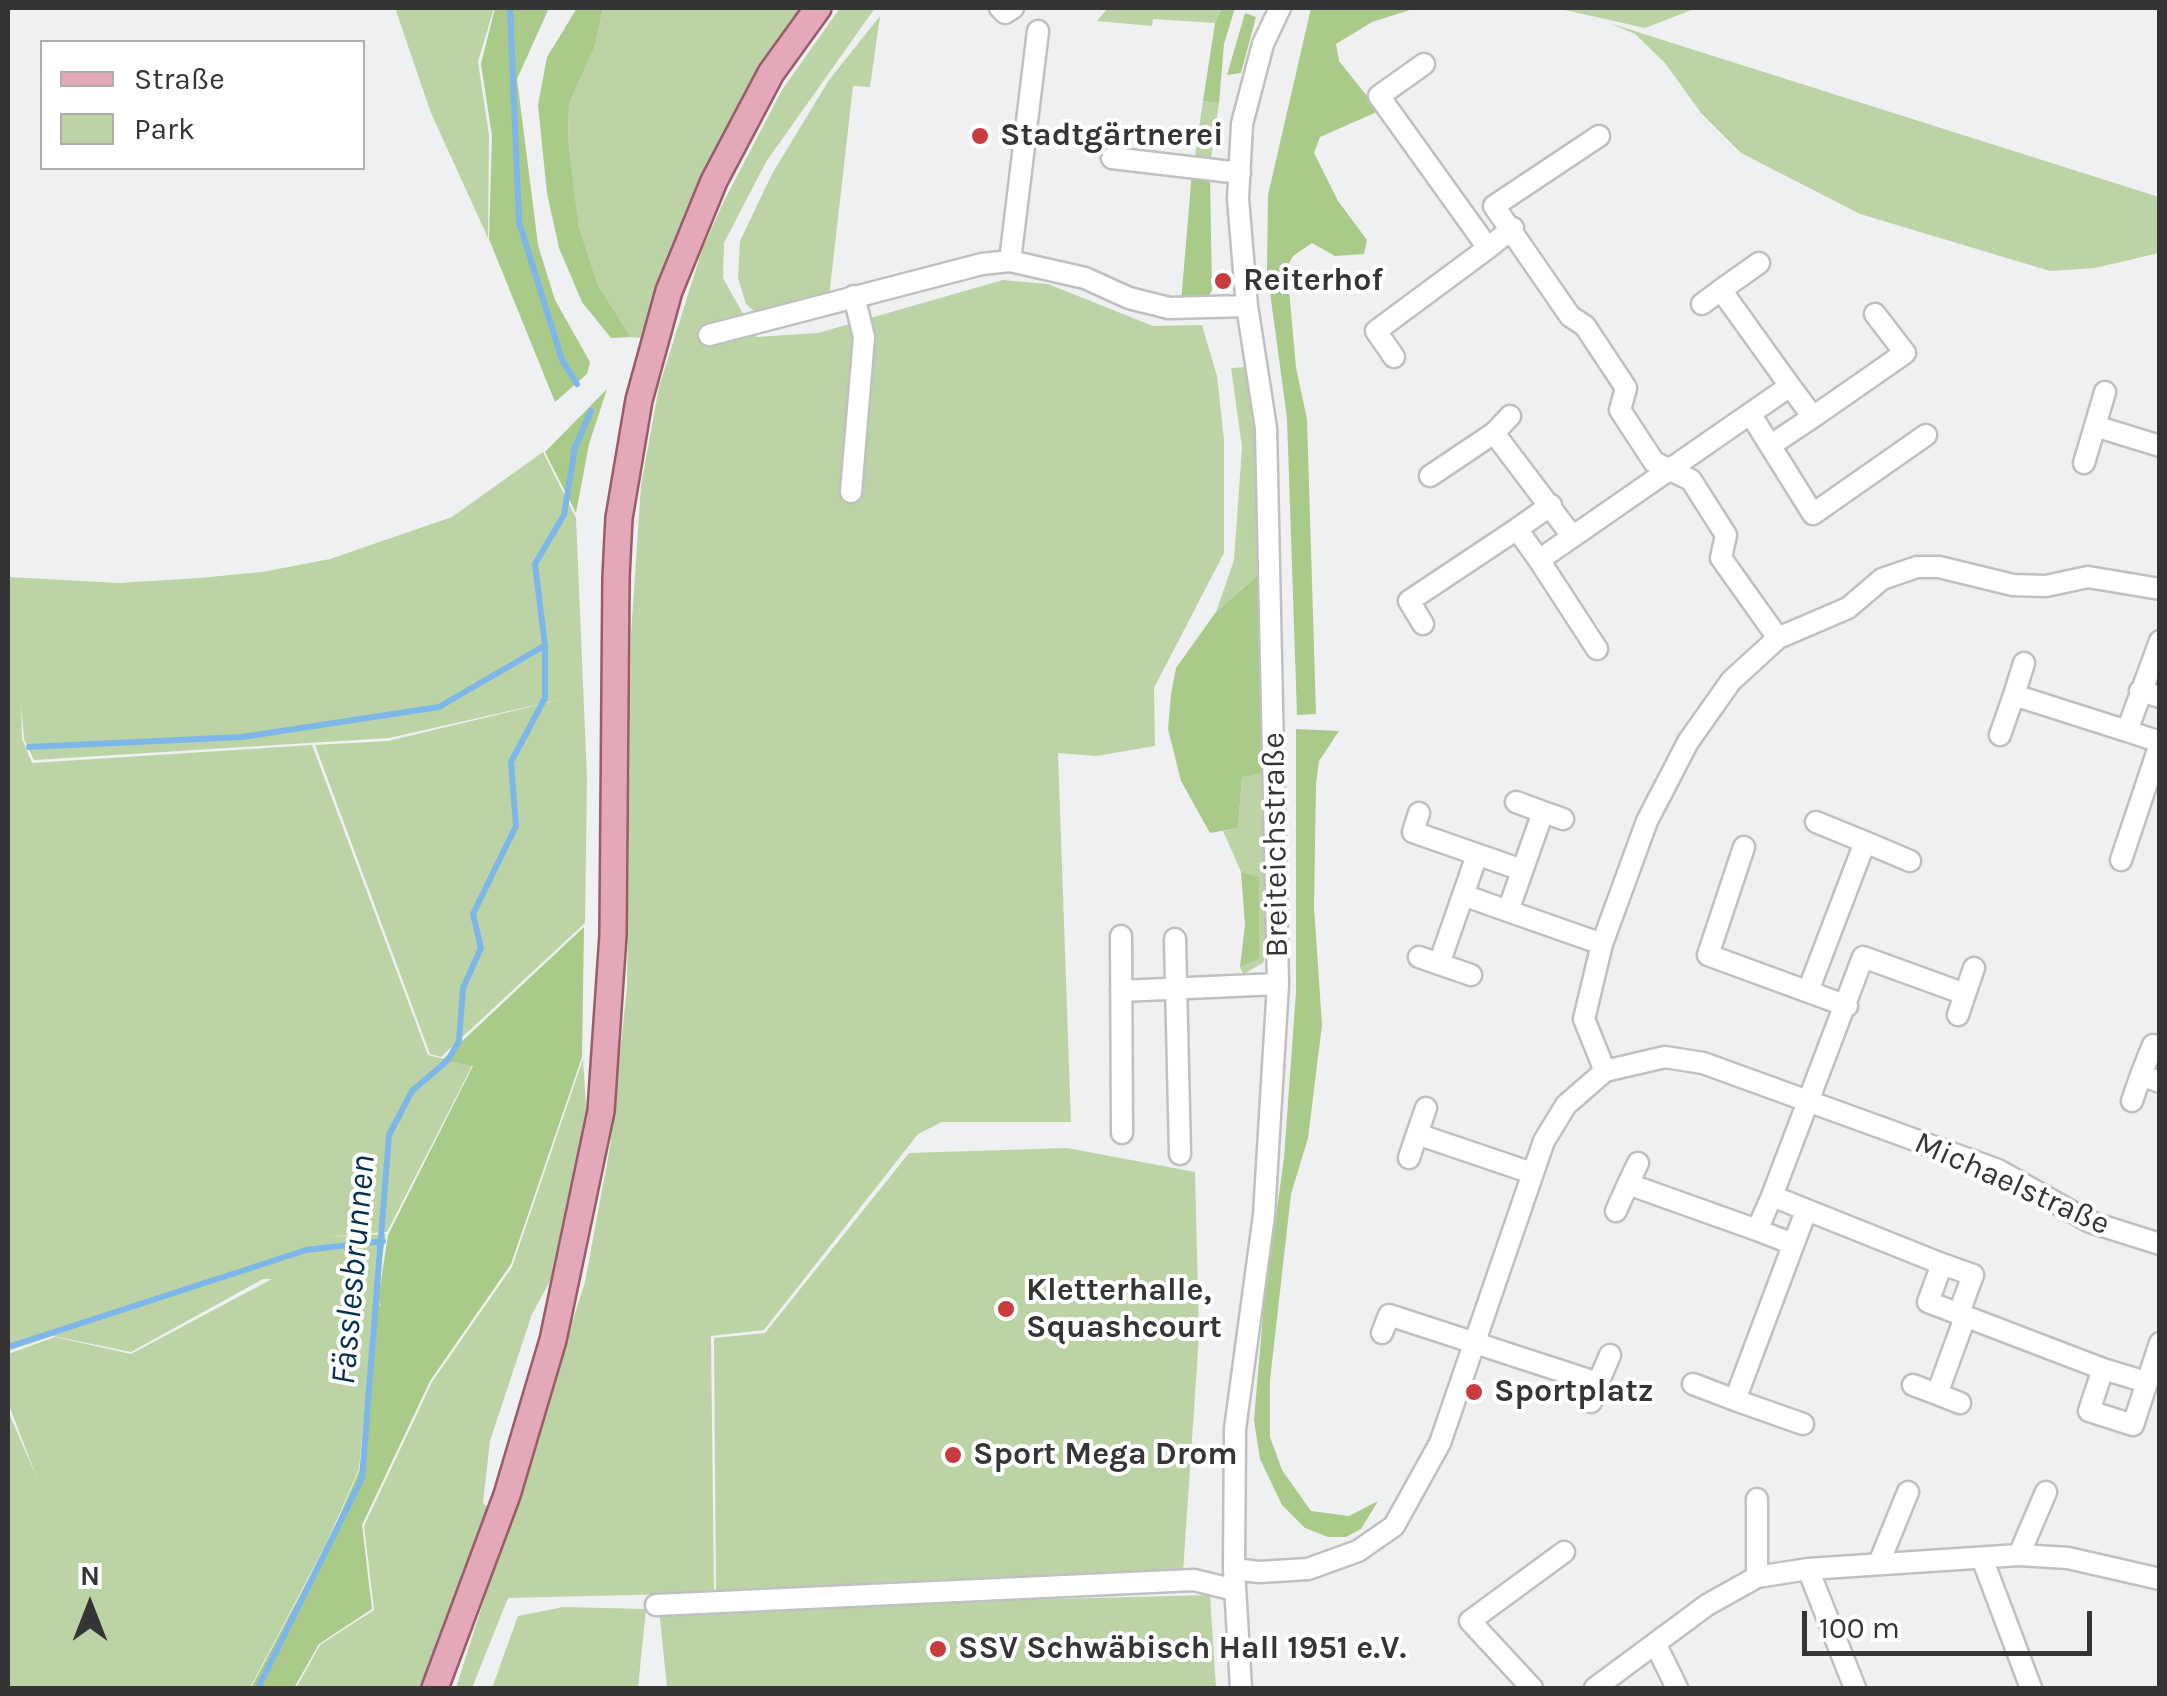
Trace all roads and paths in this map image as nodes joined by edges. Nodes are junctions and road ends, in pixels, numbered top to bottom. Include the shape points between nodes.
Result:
1 (818, 8) edge
2 (1000, 8) edge
3 (1013, 8) edge
4 (1280, 8) edge
5 (1038, 31) dead end
6 (1424, 64) dead end
7 (1599, 136) dead end
8 (1112, 158) dead end
9 (1240, 173) junction
10 (1494, 206) junction
11 (1468, 222) junction
12 (1513, 228) junction
13 (1488, 248) junction
14 (1010, 261) junction
15 (1759, 263) dead end
16 (1720, 290) junction
17 (854, 296) junction
18 (1702, 304) dead end
19 (1247, 306) junction
20 (1875, 314) dead end
21 (710, 335) dead end
22 (1394, 357) dead end
23 (1790, 386) junction
24 (2106, 392) dead end
25 (1751, 415) junction
26 (1510, 416) dead end
27 (1813, 417) junction
28 (2095, 426) junction
29 (1494, 433) junction
30 (1926, 436) dead end
31 (1771, 445) junction
32 (2160, 446) edge
33 (2084, 463) dead end
34 (1670, 470) junction
35 (1430, 476) dead end
36 (850, 492) dead end
37 (1551, 505) junction
38 (1516, 529) junction
39 (1572, 536) junction
40 (1538, 560) junction
41 (2160, 589) edge
42 (1423, 624) dead end
43 (1778, 638) junction
44 (2160, 641) edge
45 (1597, 650) dead end
46 (2024, 662) dead end
47 (2014, 694) junction
48 (2150, 694) edge
49 (2127, 731) junction
50 (2000, 736) dead end
51 (2160, 743) edge
52 (1516, 802) dead end
53 (1816, 822) dead end
54 (1412, 832) dead end
55 (1865, 842) junction
56 (1744, 847) dead end
57 (1477, 855) junction
58 (2122, 860) dead end
59 (1910, 861) dead end
60 (1522, 870) junction
61 (1463, 895) junction
62 (1508, 911) junction
63 (1121, 936) dead end
64 (1175, 938) dead end
65 (1602, 944) junction
66 (1828, 944) junction
67 (1863, 957) junction
68 (1974, 968) dead end
69 (1471, 975) dead end
70 (1278, 984) junction
71 (1175, 988) junction
72 (1121, 991) junction
73 (1808, 991) junction
74 (1965, 994) junction
75 (1847, 1006) junction
76 (1958, 1015) dead end
77 (2153, 1045) dead end
78 (1606, 1071) junction
79 (2150, 1079) edge
80 (1810, 1100) junction
81 (2132, 1100) dead end
82 (1426, 1108) dead end
83 (1122, 1133) dead end
84 (1417, 1134) junction
85 (1180, 1154) dead end
86 (1409, 1158) dead end
87 (1638, 1163) dead end
88 (1532, 1173) junction
89 (1628, 1184) junction
90 (1772, 1196) junction
91 (1806, 1211) junction
92 (1616, 1212) dead end
93 (1756, 1230) junction
94 (1793, 1244) junction
95 (2160, 1244) edge
96 (1942, 1264) junction
97 (1959, 1313) junction
98 (1388, 1316) dead end
99 (2160, 1343) edge
100 (1475, 1346) junction
101 (1610, 1354) dead end
102 (2103, 1369) junction
103 (2146, 1382) junction
104 (1694, 1384) dead end
105 (1913, 1385) dead end
106 (1938, 1394) junction
107 (1735, 1400) junction
108 (1960, 1403) dead end
109 (1803, 1424) dead end
110 (1908, 1492) dead end
111 (2046, 1492) dead end
112 (1757, 1499) dead end
113 (1564, 1552) dead end
114 (2019, 1555) junction
115 (1982, 1558) junction
116 (1879, 1563) junction
117 (1808, 1568) junction
118 (1756, 1577) junction
119 (2160, 1579) edge
120 (1235, 1580) junction
121 (656, 1605) dead end
122 (1656, 1645) junction
123 (435, 1688) edge
124 (1240, 1688) edge
125 (1532, 1688) edge
126 (1595, 1688) edge
127 (1677, 1688) edge
128 (1854, 1688) edge
129 (2030, 1688) edge

1 - 123 main road via 771,72 714,181 669,291 639,400 616,576 615,861 602,1110 552,1340 507,1495
2 - 3 street
4 - 9 street, Breiteichstraße via 1262,44 1242,124
5 - 14 street
6 - 11 street via 1379,96
7 - 10 street
8 - 9 street
9 - 19 street, Breiteichstraße
10 - 11 street
10 - 12 street
11 - 13 street
12 - 13 street
12 - 34 street via 1626,388 1620,410 1654,462
13 - 22 street via 1376,331
14 - 17 street
14 - 19 street via 1170,308
15 - 16 street
16 - 18 street
16 - 23 street
17 - 21 street
17 - 36 street via 864,338
19 - 70 street, Breiteichstraße via 1266,428
20 - 27 street via 1905,353
23 - 25 street
23 - 27 street
24 - 28 street
25 - 31 street
25 - 34 street
26 - 29 street
27 - 31 street
28 - 32 street
28 - 33 street
29 - 35 street
29 - 37 street
30 - 31 street via 1807,518
34 - 39 street
34 - 43 street via 1690,480 1717,521 1726,535 1721,558
37 - 38 street
37 - 39 street
38 - 40 street
38 - 42 street via 1404,593
39 - 40 street
40 - 45 street
41 - 43 street via 2101,577 2013,585 1917,567 1882,578 1848,608
43 - 65 street via 1731,681 1688,742 1647,821
44 - 48 street
46 - 47 street
47 - 49 street
47 - 50 street
48 - 49 street
49 - 51 street
51 - 58 street
52 - 60 street via 1553,816
53 - 55 street
54 - 57 street
55 - 59 street
55 - 66 street
56 - 73 street via 1708,955
57 - 60 street
57 - 61 street
60 - 62 street
61 - 62 street
61 - 69 street via 1429,960
62 - 65 street
63 - 72 street
64 - 71 street
65 - 78 street via 1584,1019
66 - 67 street
66 - 73 street
67 - 74 street
67 - 75 street
68 - 74 street
70 - 71 street
70 - 120 street, Breiteichstraße via 1264,1215 1236,1429
71 - 72 street
71 - 85 street
72 - 83 street
73 - 75 street
74 - 76 street
75 - 80 street
77 - 79 street
78 - 80 street, Michaelstraße via 1665,1058 1703,1063
78 - 88 street, Michaelstraße via 1566,1105
79 - 81 street
80 - 90 street
80 - 95 street, Michaelstraße via 1998,1170 2090,1222
82 - 84 street
84 - 86 street
84 - 88 street
87 - 89 street
88 - 100 street, Michaelstraße
89 - 92 street
89 - 93 street
90 - 91 street
90 - 93 street
91 - 94 street
91 - 96 street
93 - 94 street
94 - 107 street
96 - 97 street via 1972,1275
96 - 97 street via 1928,1302
97 - 102 street
97 - 106 street via 1963,1323
98 - 100 street
99 - 103 street
100 - 101 street via 1594,1392
100 - 120 street, Michaelstraße via 1440,1443 1394,1526 1358,1552
102 - 103 street
102 - 103 street via 2089,1411 2133,1426
104 - 107 street
105 - 106 street
106 - 108 street
107 - 109 street
110 - 116 street
111 - 114 street
112 - 118 street
113 - 125 street via 1470,1622
114 - 115 street
114 - 119 street via 2068,1558
115 - 116 street
115 - 129 street
116 - 117 street
117 - 118 street
117 - 128 street
118 - 122 street
120 - 121 street, Michaelstraße
120 - 124 street, Breiteichstraße
122 - 126 street
122 - 127 street

